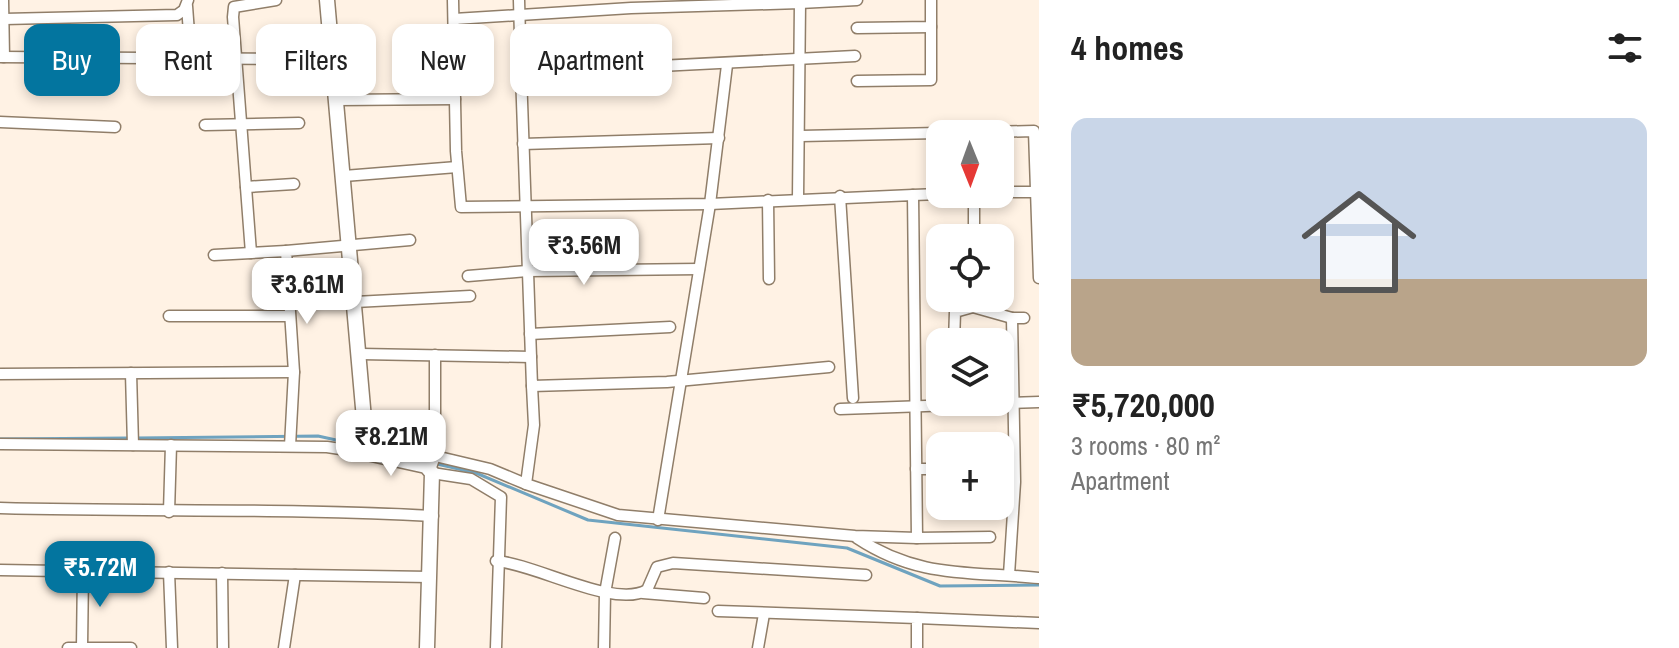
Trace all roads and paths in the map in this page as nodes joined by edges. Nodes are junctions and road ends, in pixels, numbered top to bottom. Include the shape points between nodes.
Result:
1 (3, 0) edge
2 (276, 0) edge
3 (327, 0) edge
4 (453, 0) edge
5 (519, 0) edge
6 (857, 0) edge
7 (931, 0) edge
8 (188, 3) edge
9 (234, 3) edge
10 (800, 3) junction
11 (631, 4) edge
12 (586, 5) edge
13 (519, 15) junction
14 (4, 19) junction
15 (454, 19) junction
16 (189, 24) edge
17 (235, 24) edge
18 (519, 24) edge
19 (931, 27) junction
20 (857, 28) dead end
21 (855, 56) dead end
22 (2, 57) edge
23 (136, 59) edge
24 (801, 61) junction
25 (727, 65) junction
26 (672, 67) edge
27 (857, 81) dead end
28 (240, 86) edge
29 (522, 96) edge
30 (455, 99) junction
31 (337, 100) junction
32 (0, 122) edge
33 (299, 123) dead end
34 (205, 125) dead end
35 (243, 125) junction
36 (115, 127) dead end
37 (1036, 131) edge
38 (801, 136) junction
39 (719, 138) junction
40 (523, 144) junction
41 (457, 167) junction
42 (344, 176) junction
43 (294, 184) dead end
44 (246, 187) junction
45 (1014, 192) edge
46 (1038, 192) edge
47 (913, 195) junction
48 (926, 195) edge
49 (840, 196) junction
50 (798, 198) junction
51 (768, 200) junction
52 (710, 204) junction
53 (525, 208) junction
54 (410, 240) dead end
55 (349, 245) junction
56 (286, 251) junction
57 (251, 253) junction
58 (214, 255) dead end
59 (699, 269) junction
60 (527, 271) junction
61 (468, 276) dead end
62 (1039, 278) edge
63 (769, 279) dead end
64 (470, 296) dead end
65 (355, 302) junction
66 (998, 312) edge
67 (169, 316) dead end
68 (289, 316) junction
69 (1012, 318) junction
70 (1024, 318) dead end
71 (670, 327) dead end
72 (530, 334) junction
73 (361, 354) junction
74 (435, 355) junction
75 (531, 357) junction
76 (829, 367) dead end
77 (294, 372) junction
78 (131, 373) junction
79 (0, 374) edge
80 (682, 380) junction
81 (532, 386) junction
82 (853, 398) dead end
83 (1039, 402) edge
84 (1016, 403) junction
85 (926, 405) edge
86 (915, 406) junction
87 (840, 409) dead end
88 (133, 440) junction
89 (290, 440) junction
90 (0, 444) edge
91 (171, 445) junction
92 (367, 449) junction
93 (433, 465) junction
94 (916, 469) junction
95 (926, 469) edge
96 (526, 484) junction
97 (0, 508) edge
98 (169, 512) junction
99 (433, 516) junction
100 (658, 520) junction
101 (855, 536) junction
102 (990, 537) dead end
103 (615, 538) dead end
104 (917, 538) junction
105 (496, 561) junction
106 (0, 570) edge
107 (83, 571) junction
108 (169, 572) junction
109 (222, 573) junction
110 (295, 575) junction
111 (866, 575) dead end
112 (1009, 575) junction
113 (430, 577) junction
114 (1039, 578) edge
115 (605, 593) junction
116 (643, 593) junction
117 (704, 598) dead end
118 (718, 611) dead end
119 (764, 614) junction
120 (917, 618) junction
121 (1039, 623) edge
122 (82, 647) edge
123 (68, 648) edge
124 (131, 648) edge
125 (172, 648) edge
126 (223, 648) edge
127 (284, 648) edge
128 (427, 648) edge
129 (496, 648) edge
130 (604, 648) edge
131 (758, 648) edge
132 (917, 648) edge

1 - 14 street
2 - 9 street
3 - 31 main road
4 - 15 street
5 - 13 street
6 - 10 street
7 - 19 street
8 - 14 street via 177,15
8 - 16 street
9 - 17 street
10 - 11 street
10 - 24 street
11 - 12 street
12 - 13 street
13 - 15 street
13 - 18 street
14 - 22 street
15 - 30 street
19 - 20 street
19 - 27 street via 931,80
21 - 24 street
22 - 23 street
24 - 25 street
24 - 38 street
25 - 26 street
25 - 39 street
28 - 35 street
29 - 40 street
30 - 31 street
30 - 41 street
31 - 42 main road
32 - 36 street
33 - 35 street
34 - 35 street
35 - 44 street
37 - 38 street
37 - 46 street
38 - 50 street
39 - 40 street
39 - 52 street
40 - 53 street
41 - 42 street
41 - 53 street via 461,207
42 - 55 main road
43 - 44 street
44 - 57 street
45 - 46 street
46 - 62 street
47 - 48 street
47 - 49 street
47 - 86 street
49 - 50 street
49 - 82 street
50 - 51 street
51 - 52 street
51 - 63 street
52 - 53 street
52 - 59 street
53 - 60 street
54 - 55 street
55 - 56 street
55 - 65 main road
56 - 57 street
56 - 68 street
57 - 58 street
59 - 60 street
59 - 80 street
60 - 61 street
60 - 72 street
64 - 65 street
65 - 73 main road
66 - 69 street
67 - 68 street
68 - 77 street
69 - 70 street
69 - 84 street
71 - 72 street
72 - 75 street
73 - 74 street
73 - 92 main road
74 - 75 street
74 - 93 street
75 - 81 street
76 - 80 street
77 - 78 street
77 - 89 street
78 - 79 street
78 - 88 street
80 - 81 street
80 - 100 street
81 - 96 street via 534,425
83 - 84 street
84 - 112 street
85 - 86 street
86 - 87 street
86 - 94 street
88 - 90 street
88 - 91 street
89 - 91 street
89 - 92 street
91 - 98 street
92 - 93 main road
93 - 96 street via 490,469
93 - 99 main road
93 - 105 street via 501,497
94 - 95 street
94 - 104 street
96 - 100 street via 618,515
97 - 98 street
98 - 99 street via 327,510
99 - 113 main road
100 - 101 street
101 - 104 street
101 - 112 street via 918,566 970,576
102 - 104 street
103 - 115 street
105 - 115 street via 527,565
105 - 129 street
106 - 107 street
107 - 108 street
107 - 122 street
108 - 109 street
108 - 125 street
109 - 110 street
109 - 126 street
110 - 113 street
110 - 127 street
111 - 116 street via 673,563 657,567
112 - 114 street
113 - 128 main road
115 - 116 street
115 - 130 street
116 - 117 street
118 - 119 street
119 - 120 street
119 - 131 street
120 - 121 street
120 - 132 street
122 - 123 street
122 - 124 street

